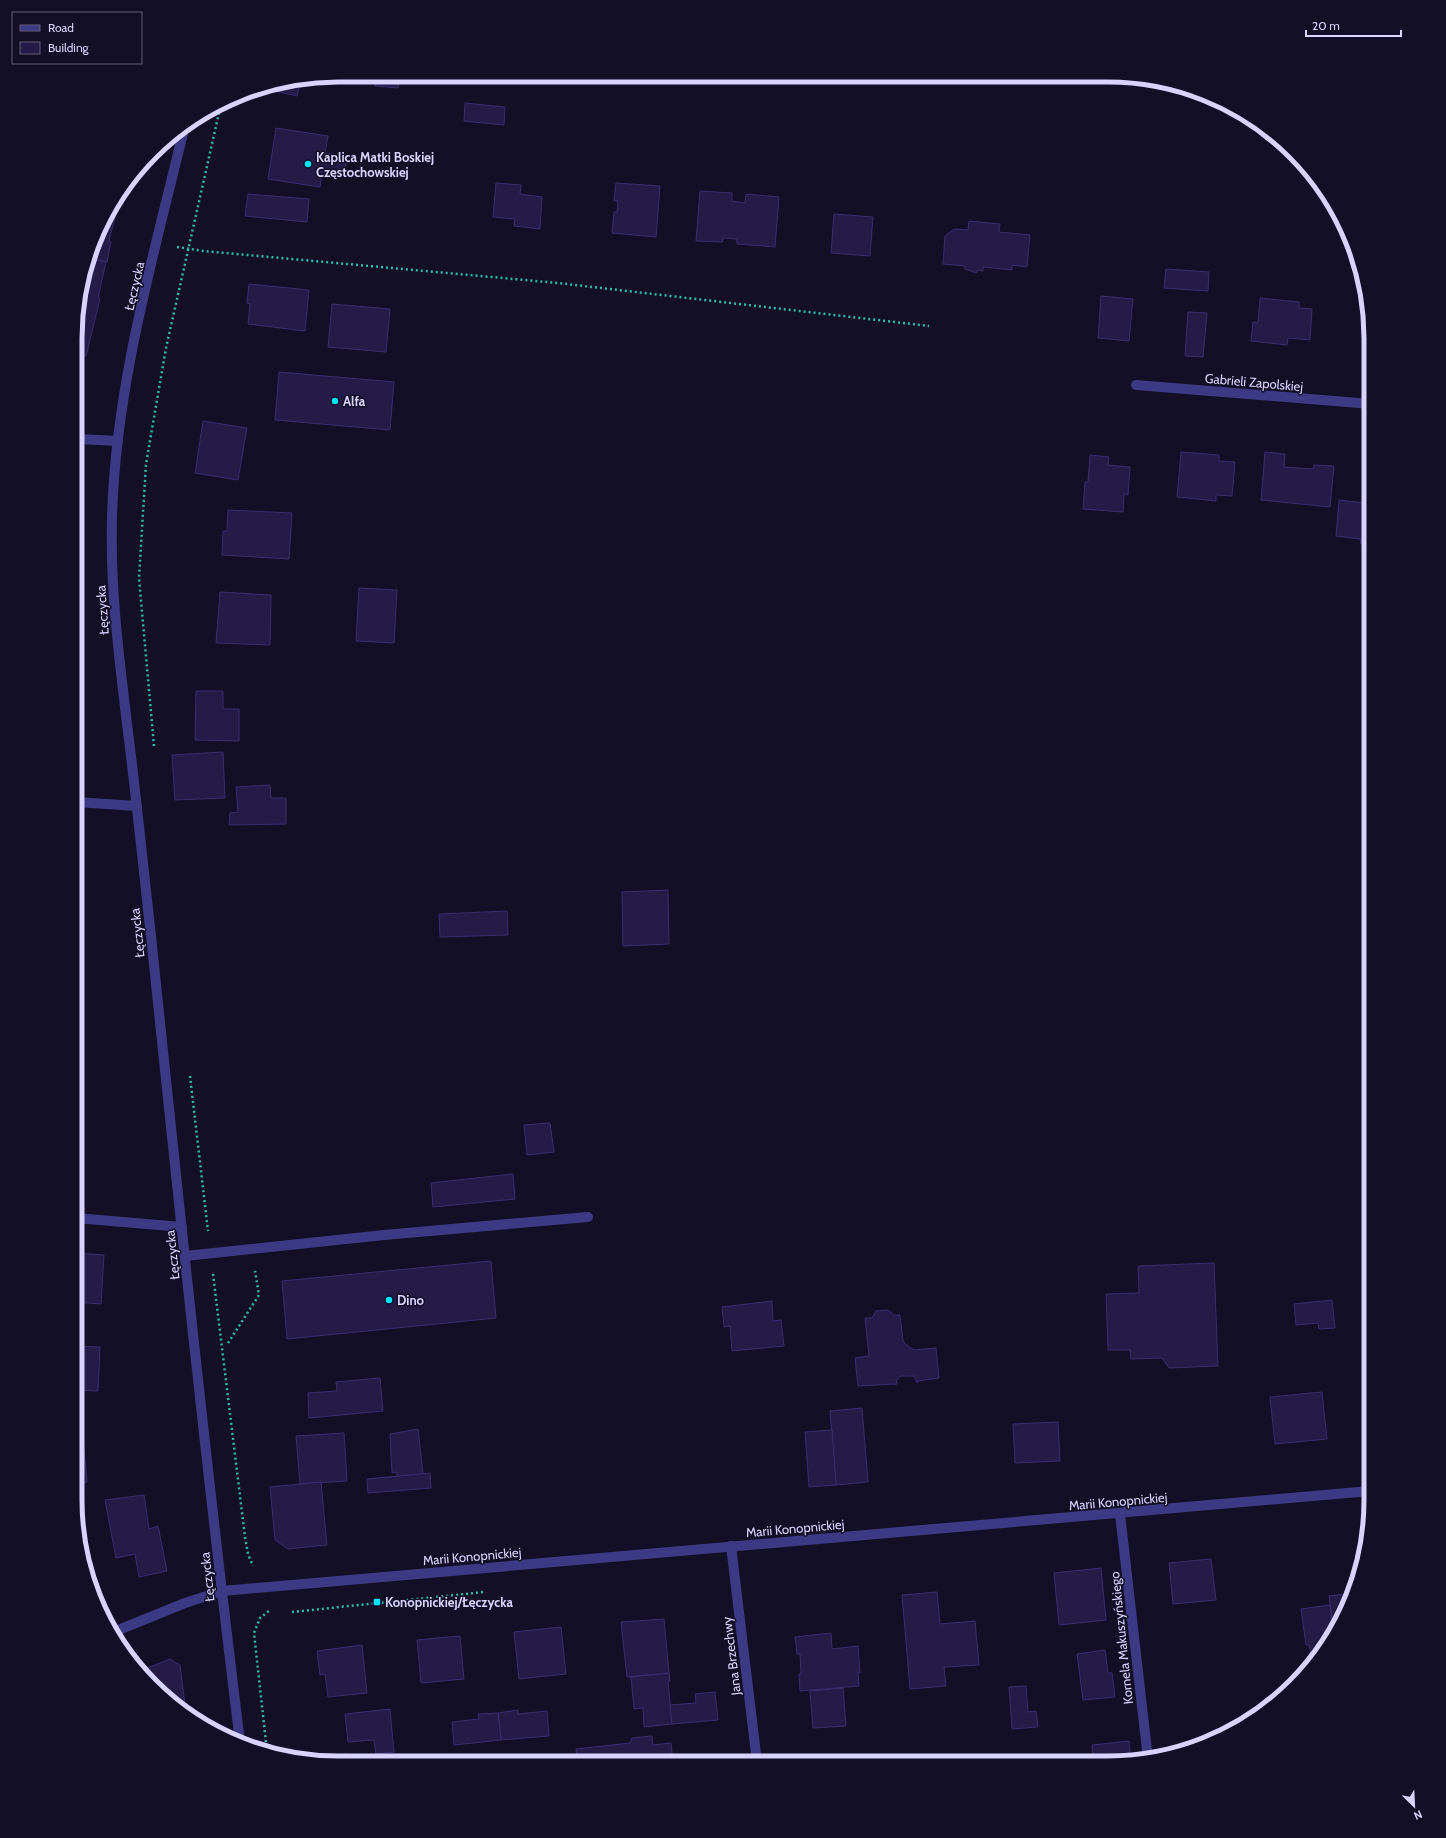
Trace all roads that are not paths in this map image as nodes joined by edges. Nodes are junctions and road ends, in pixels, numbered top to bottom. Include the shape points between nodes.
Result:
1 (183, 134) edge
2 (1136, 385) dead end
3 (1364, 403) edge
4 (82, 439) edge
5 (118, 441) junction
6 (82, 802) edge
7 (137, 806) junction
8 (588, 1217) dead end
9 (82, 1219) edge
10 (182, 1227) junction
11 (185, 1256) junction
12 (1364, 1492) edge
13 (1120, 1514) junction
14 (731, 1546) junction
15 (222, 1591) junction
16 (118, 1630) edge
17 (239, 1736) edge
18 (1147, 1753) edge
19 (756, 1756) edge

1 - 5 street, Łęczycka via 127,376
2 - 3 street, Gabrieli Zapolskiej
4 - 5 street
5 - 7 street, Łęczycka via 112,520 113,574
6 - 7 street
7 - 10 street, Łęczycka
8 - 11 street
9 - 10 street
10 - 11 street, Łęczycka
11 - 15 street, Łęczycka
12 - 13 street, Marii Konopnickiej
13 - 14 street, Marii Konopnickiej
13 - 18 street, Kornela Makuszyńskiego
14 - 15 street, Marii Konopnickiej
14 - 19 street, Jana Brzechwy
15 - 16 street, Marii Konopnickiej
15 - 17 street, Łęczycka

